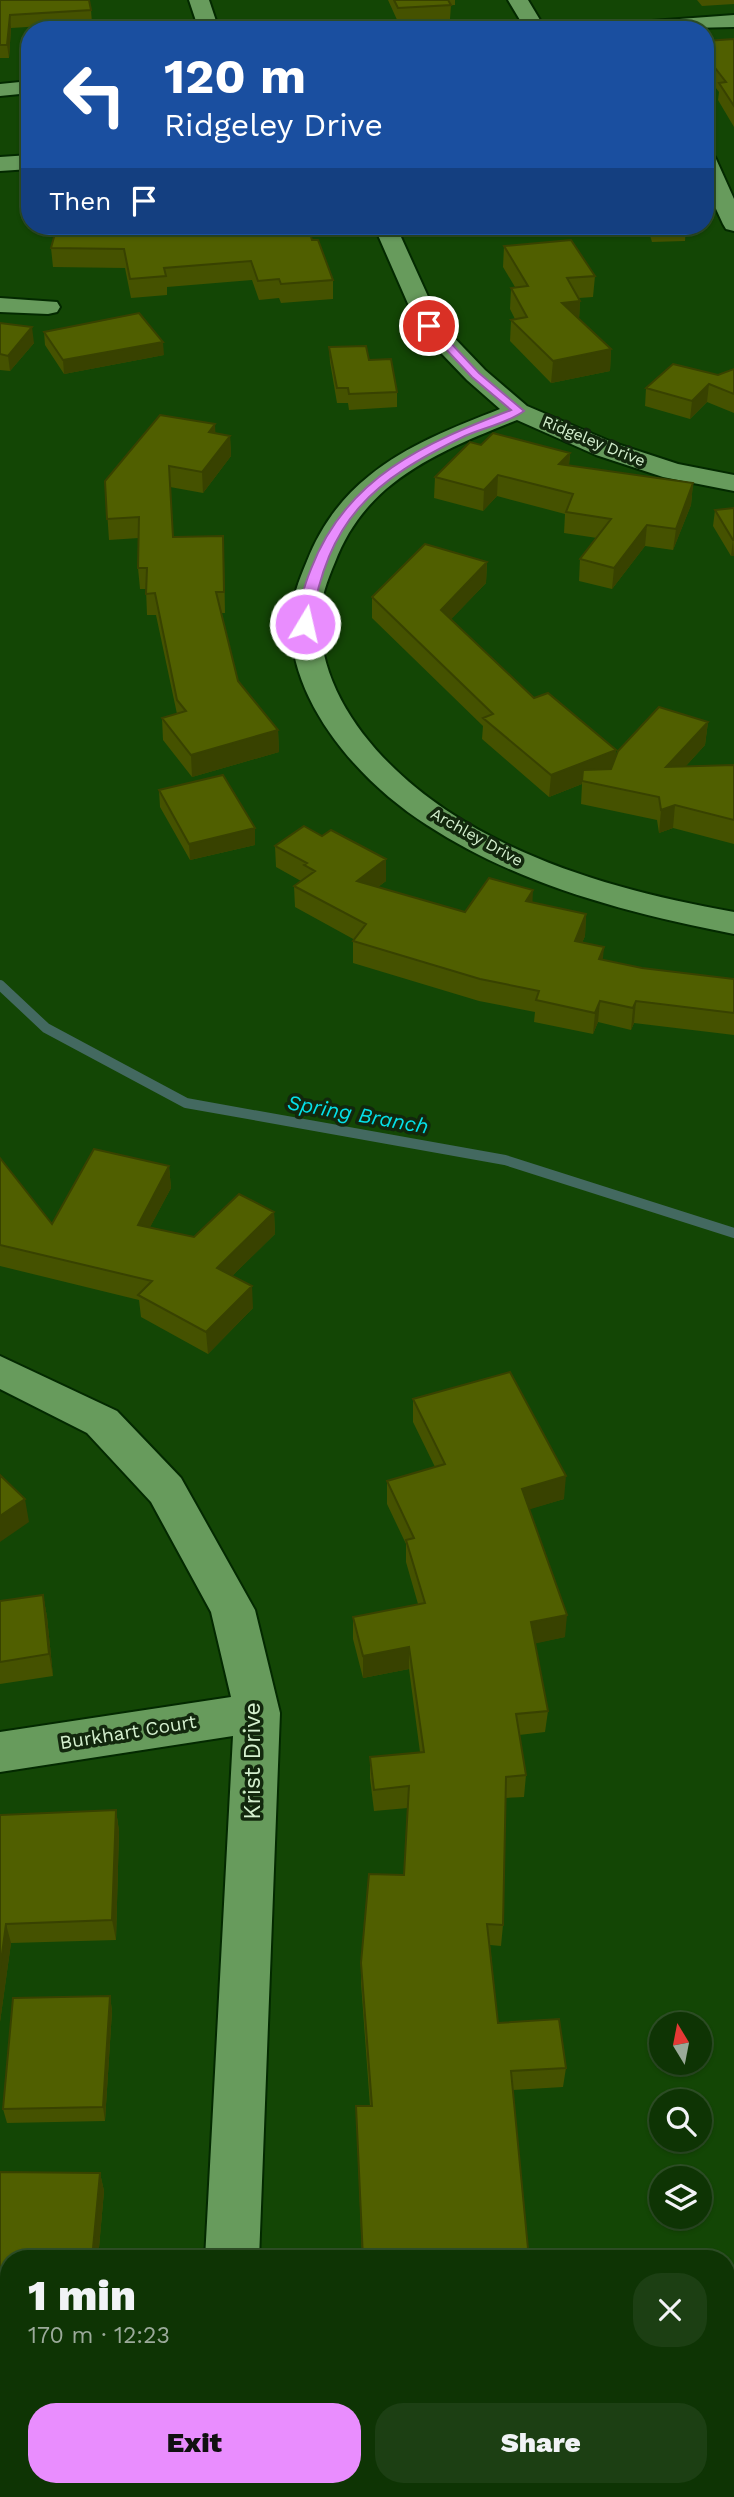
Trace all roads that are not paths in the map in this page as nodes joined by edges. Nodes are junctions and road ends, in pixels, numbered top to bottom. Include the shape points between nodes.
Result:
1 (200, 0) edge
2 (517, 0) edge
3 (206, 21) edge
4 (530, 21) edge
5 (734, 21) edge
6 (714, 23) edge
7 (734, 34) edge
8 (714, 35) edge
9 (21, 76) edge
10 (0, 77) edge
11 (21, 88) edge
12 (0, 90) edge
13 (21, 163) edge
14 (0, 164) edge
15 (714, 179) edge
16 (734, 224) edge
17 (389, 235) edge
18 (0, 305) edge
19 (48, 307) dead end
20 (518, 411) junction
21 (734, 483) edge
22 (734, 923) edge
23 (0, 1371) edge
24 (257, 1713) junction
25 (0, 1752) edge
26 (232, 2250) edge

1 - 3 street
2 - 4 street
5 - 6 street
7 - 8 street
9 - 10 street
11 - 12 street
13 - 14 street
15 - 16 street
17 - 20 street, Ridgeley Drive via 429,326
18 - 19 street
20 - 21 street, Ridgeley Drive via 605,449 672,471
20 - 22 street, Archley Drive via 411,458 376,483 342,519 312,584 305,624 311,660 333,715 374,767 415,801 514,861 612,897
23 - 24 street, Krist Drive via 102,1422 166,1490 233,1610
24 - 25 street, Burkhart Court
24 - 26 street, Krist Drive

